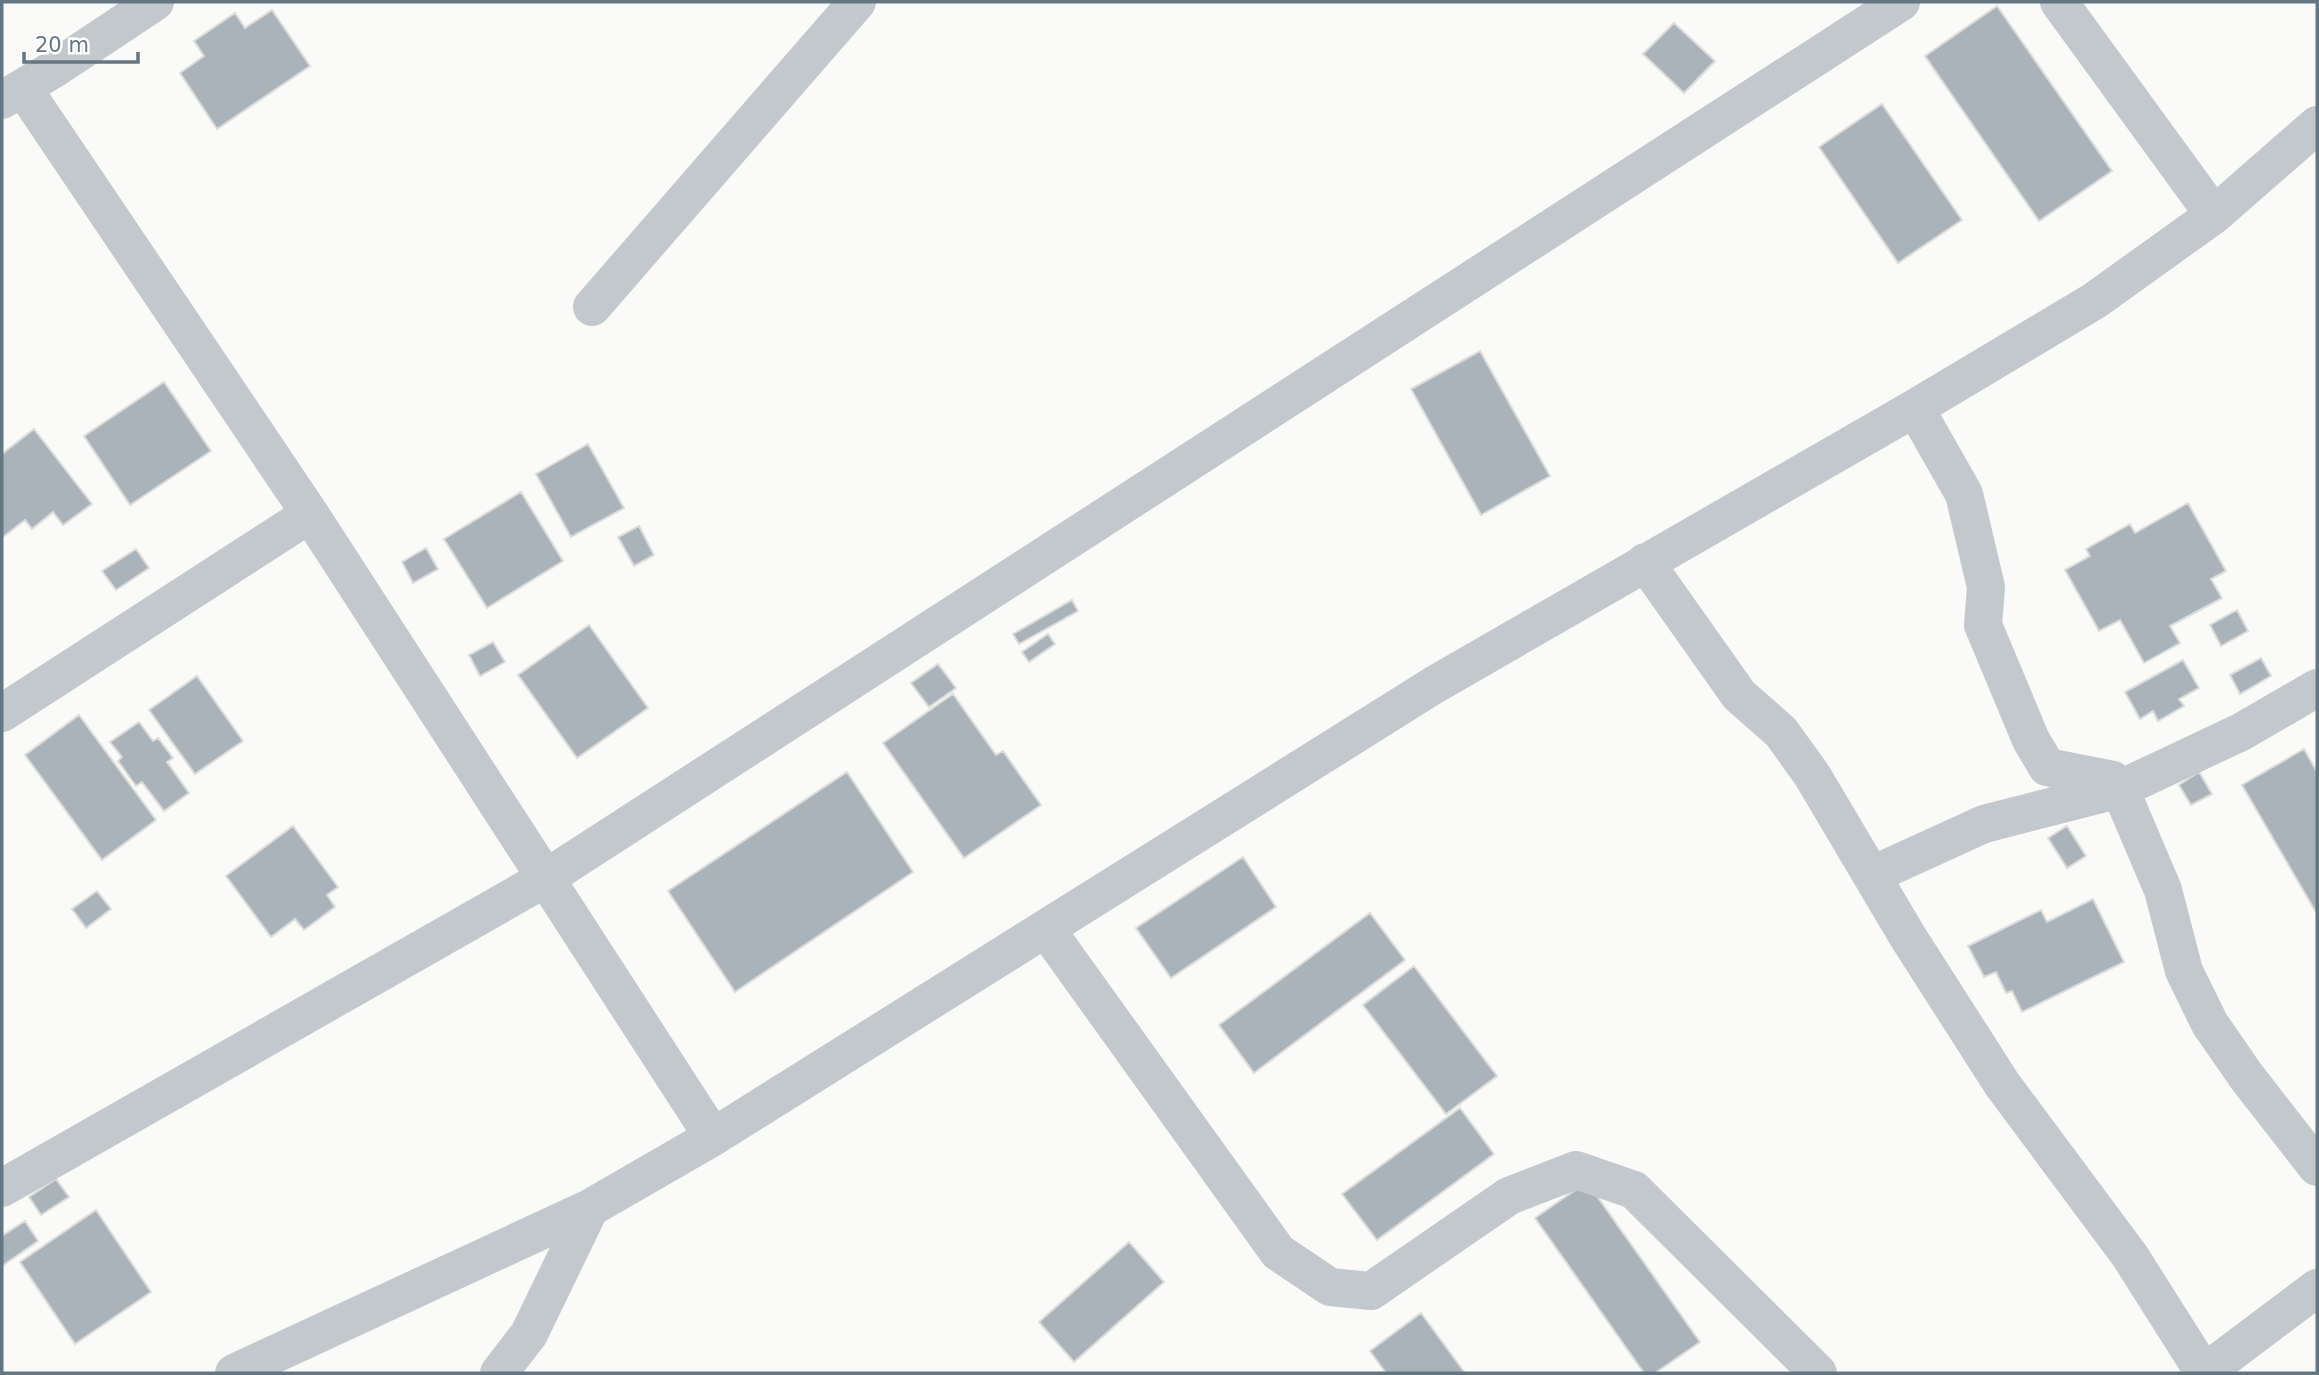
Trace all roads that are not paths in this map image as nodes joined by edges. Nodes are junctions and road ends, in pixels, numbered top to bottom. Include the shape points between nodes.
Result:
1 (155, 2) edge
2 (857, 2) edge
3 (1901, 2) edge
4 (2059, 2) edge
5 (12, 94) edge
6 (2317, 125) edge
7 (2214, 215) junction
8 (592, 307) dead end
9 (1915, 408) junction
10 (310, 514) junction
11 (1645, 562) junction
12 (2317, 688) edge
13 (2, 713) edge
14 (2120, 789) junction
15 (1872, 875) junction
16 (546, 878) junction
17 (1046, 929) junction
18 (713, 1137) junction
19 (2317, 1167) edge
20 (2, 1188) edge
21 (590, 1208) junction
22 (2317, 1288) edge
23 (234, 1373) edge
24 (499, 1373) edge
25 (1818, 1373) edge

1 - 5 street
2 - 8 street
3 - 16 street
4 - 7 street
5 - 10 street
6 - 7 street
7 - 9 street via 2094,301
9 - 11 street
9 - 14 street via 1964,494 1986,587 1983,625 2031,740 2047,767 2113,780
10 - 13 street
10 - 16 street
11 - 15 street via 1739,695 1781,732
11 - 17 street via 1434,685
12 - 14 street via 2241,732
14 - 15 street via 1984,824
14 - 19 street via 2163,890 2184,971 2210,1024
15 - 22 street via 2002,1084 2130,1256 2204,1373
16 - 18 street
16 - 20 street
17 - 18 street
17 - 25 street via 1278,1252 1330,1287 1371,1292 1509,1196 1576,1170 1634,1190
18 - 21 street
21 - 23 street
21 - 24 street via 529,1334

